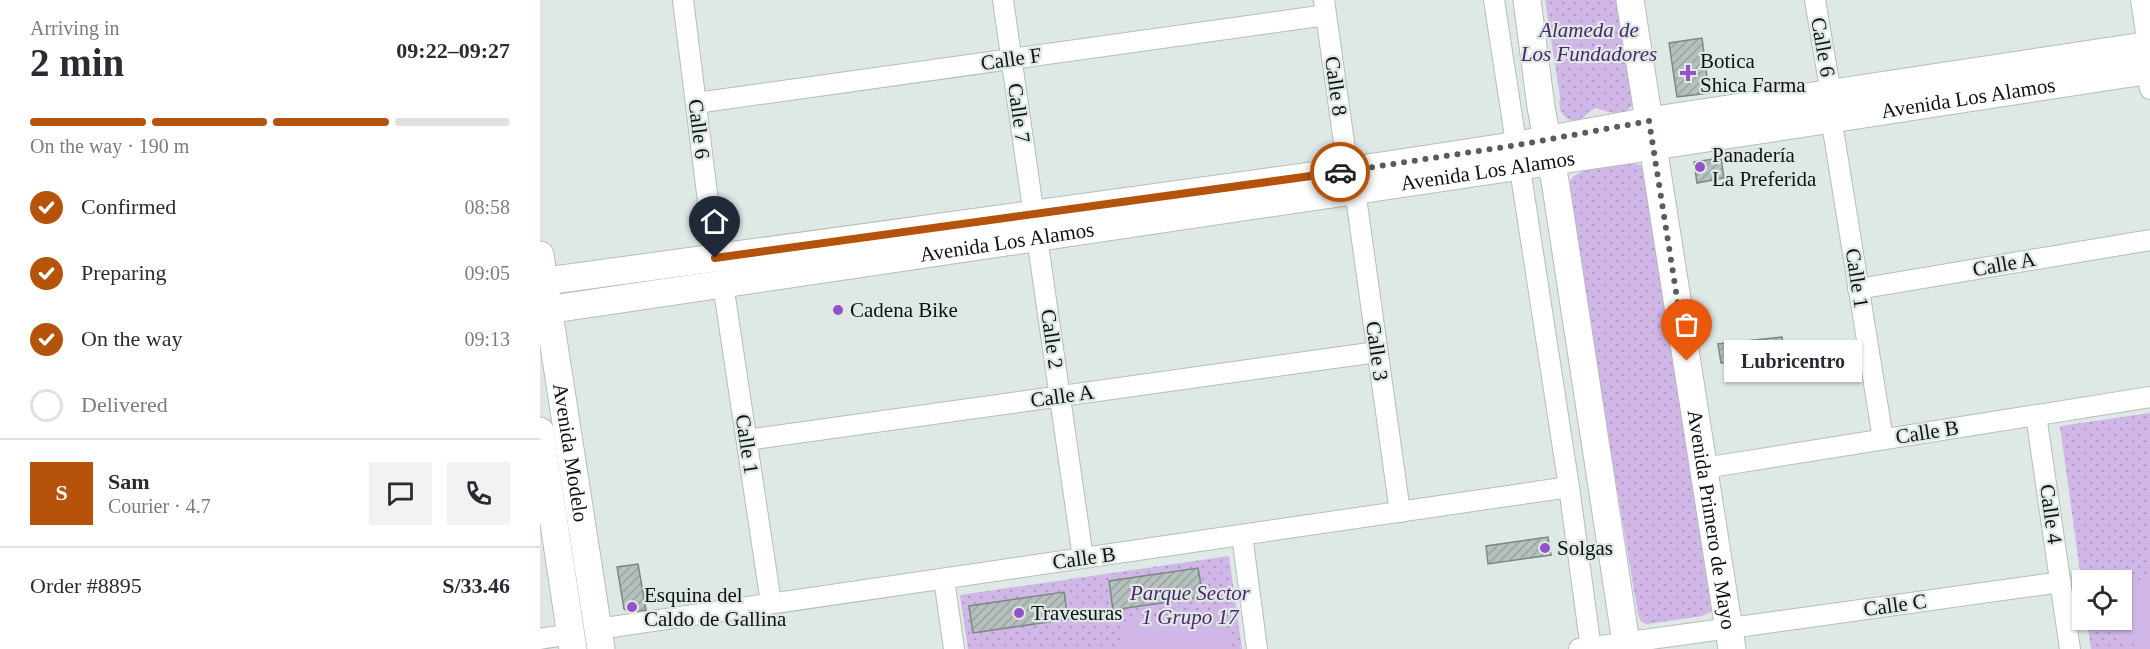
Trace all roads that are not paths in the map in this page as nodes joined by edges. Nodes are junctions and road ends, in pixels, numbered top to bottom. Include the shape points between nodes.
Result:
1 (683, 0) edge
2 (1003, 0) edge
3 (1494, 0) edge
4 (1527, 0) edge
5 (1630, 0) edge
6 (1815, 0) edge
7 (2141, 0) edge
8 (1325, 7) edge
9 (1011, 59) junction
10 (2149, 64) edge
11 (696, 103) junction
12 (1831, 106) junction
13 (1651, 134) junction
14 (1550, 150) junction
15 (1519, 155) junction
16 (1351, 181) junction
17 (1036, 226) junction
18 (2150, 240) edge
19 (540, 255) edge
20 (715, 258) junction
21 (542, 282) edge
22 (723, 284) junction
23 (1858, 289) junction
24 (544, 311) edge
25 (1377, 352) junction
26 (1060, 396) junction
27 (2150, 396) edge
28 (2036, 415) junction
29 (540, 431) edge
30 (1882, 439) junction
31 (747, 440) junction
32 (1704, 468) junction
33 (543, 469) edge
34 (1569, 488) junction
35 (1400, 512) junction
36 (1242, 535) junction
37 (1083, 558) junction
38 (944, 579) junction
39 (2061, 582) junction
40 (771, 603) junction
41 (540, 639) edge
42 (600, 639) edge
43 (1730, 639) edge
44 (572, 642) edge
45 (1626, 646) edge
46 (1586, 648) edge
47 (954, 649) edge
48 (1257, 649) edge
49 (2070, 649) edge

1 - 11 street, Calle 6
2 - 9 street, Calle 7
3 - 15 street
4 - 14 street
5 - 13 street, Avenida Primero de Mayo
6 - 12 street, Calle 6
7 - 10 street
8 - 9 street, Calle F
8 - 16 street, Calle 8
9 - 11 street, Calle F
9 - 17 street, Calle 7
10 - 12 street, Avenida Los Alamos
11 - 20 street, Calle 6
12 - 13 street, Avenida Los Alamos
12 - 23 street, Calle 1
13 - 14 street, Avenida Los Alamos
13 - 32 street, Avenida Primero de Mayo
14 - 15 street, Avenida Los Alamos
14 - 45 street
15 - 16 street, Avenida Los Alamos
15 - 34 street
16 - 17 street, Avenida Los Alamos
16 - 25 street, Calle 3
17 - 20 street, Avenida Los Alamos
17 - 22 street, Avenida Los Alamos
17 - 26 street, Calle 2
18 - 23 street, Calle A
19 - 21 street, Avenida Modelo
20 - 21 street, Avenida Los Alamos
21 - 24 street, Avenida Modelo
22 - 24 street, Avenida Los Alamos
22 - 31 street, Calle 1
23 - 30 street, Calle 1
24 - 42 street, Avenida Modelo
25 - 26 street, Calle A
25 - 35 street, Calle 3
26 - 31 street, Calle A
26 - 37 street, Calle 2
27 - 28 street, Calle B
28 - 30 street, Calle B
28 - 39 street, Calle 4
29 - 33 street, Avenida Modelo
30 - 32 street, Calle B
31 - 40 street, Calle 1
32 - 43 street, Avenida Primero de Mayo
33 - 44 street, Avenida Modelo
34 - 35 street, Calle B
34 - 46 street
35 - 36 street, Calle B
36 - 37 street, Calle B
36 - 48 street
37 - 38 street, Calle B
38 - 40 street, Calle B
38 - 47 street
39 - 43 street, Calle C
39 - 49 street, Calle 4
40 - 42 street, Calle B
41 - 44 street
43 - 45 street, Calle C
45 - 46 street, Calle C

